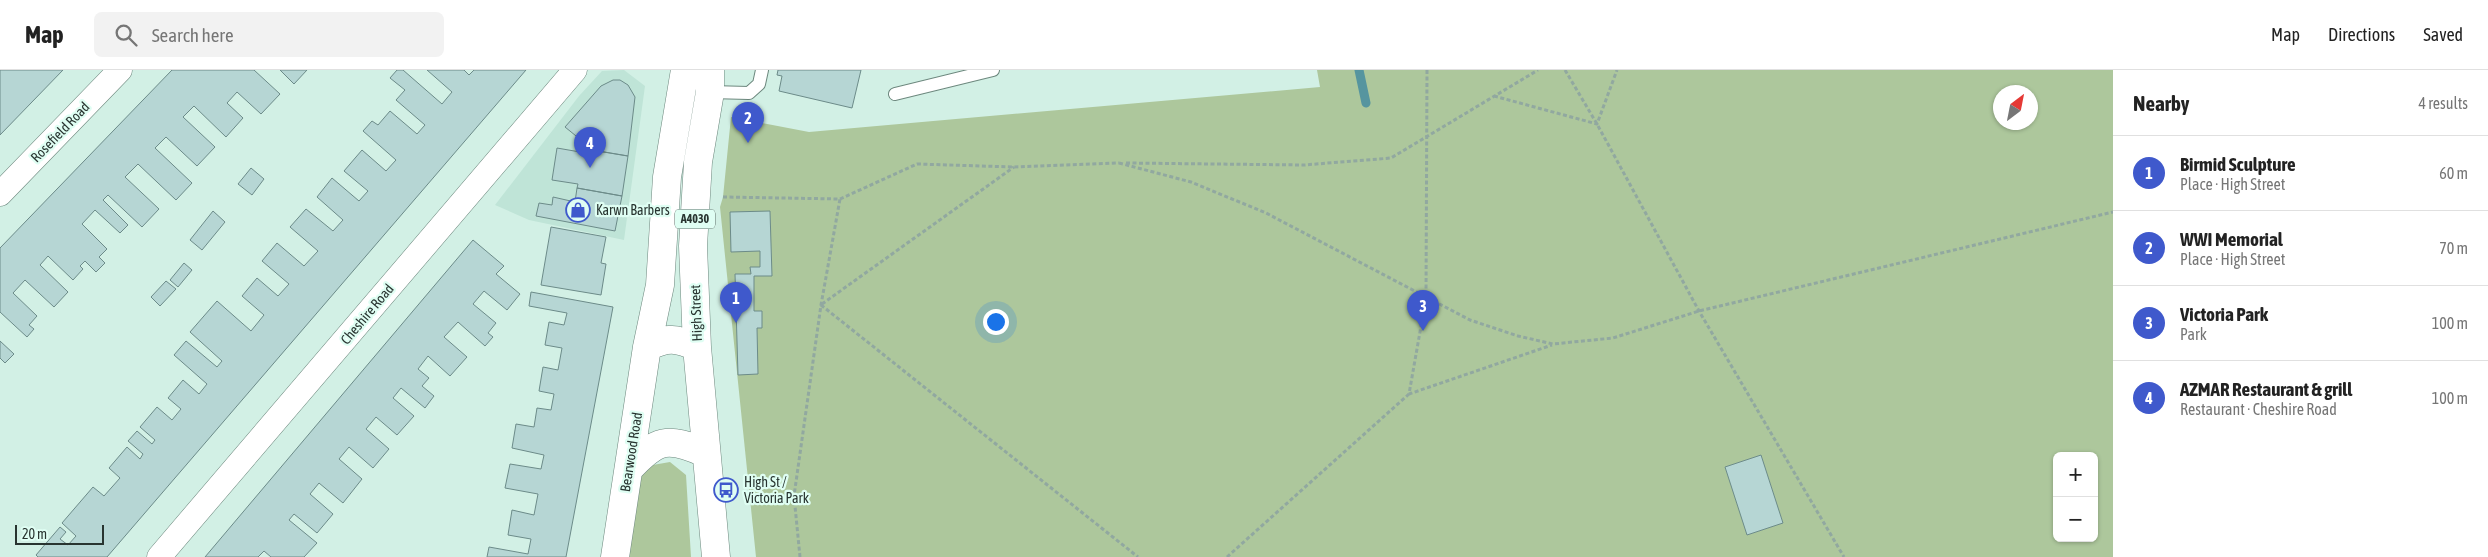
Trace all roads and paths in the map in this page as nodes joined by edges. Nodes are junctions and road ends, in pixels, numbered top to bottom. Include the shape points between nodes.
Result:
1 (120, 70) edge
2 (574, 70) edge
3 (685, 70) edge
4 (762, 70) edge
5 (992, 70) edge
6 (1427, 70) edge
7 (1538, 70) edge
8 (1564, 70) edge
9 (1617, 70) edge
10 (710, 81) edge
11 (895, 94) dead end
12 (1494, 96) junction
13 (1597, 124) junction
14 (1425, 136) junction
15 (1119, 163) junction
16 (1014, 168) junction
17 (0, 194) edge
18 (717, 196) dead end
19 (840, 200) junction
20 (2113, 212) edge
21 (1426, 298) junction
22 (821, 305) junction
23 (1699, 311) junction
24 (1553, 344) junction
25 (697, 347) junction
26 (647, 348) junction
27 (1409, 394) junction
28 (705, 453) junction
29 (629, 469) junction
30 (160, 557) edge
31 (615, 557) edge
32 (716, 557) edge
33 (800, 557) edge
34 (1138, 557) edge
35 (1227, 557) edge
36 (1844, 557) edge

1 - 17 street, Rosefield Road
2 - 30 street, Cheshire Road
3 - 26 main road, A4030 via 667,177 660,285
4 - 10 lane via 759,84 749,93
5 - 11 lane
6 - 14 path
7 - 12 path
8 - 13 path
9 - 13 path
10 - 25 main road, High Street / A4030 via 698,162 693,246
12 - 13 path
12 - 14 path
13 - 23 path
14 - 15 path via 1391,158 1381,159 1304,165
14 - 21 path
15 - 16 path
15 - 21 path via 1191,182 1266,213
16 - 19 path via 917,164
16 - 22 path
18 - 19 path
19 - 22 path
20 - 23 path
21 - 24 path via 1470,320
21 - 27 path
22 - 33 path via 794,496
22 - 34 path
23 - 24 path via 1613,338
23 - 36 path
24 - 27 path
25 - 26 main road via 681,340 664,339
25 - 28 main road, High Street / A4030
26 - 29 main road, Bearwood Road / A4030
27 - 35 path
28 - 29 main road via 681,442 656,444
28 - 32 main road, High Street / A4030
29 - 31 main road, Bearwood Road / A4030

